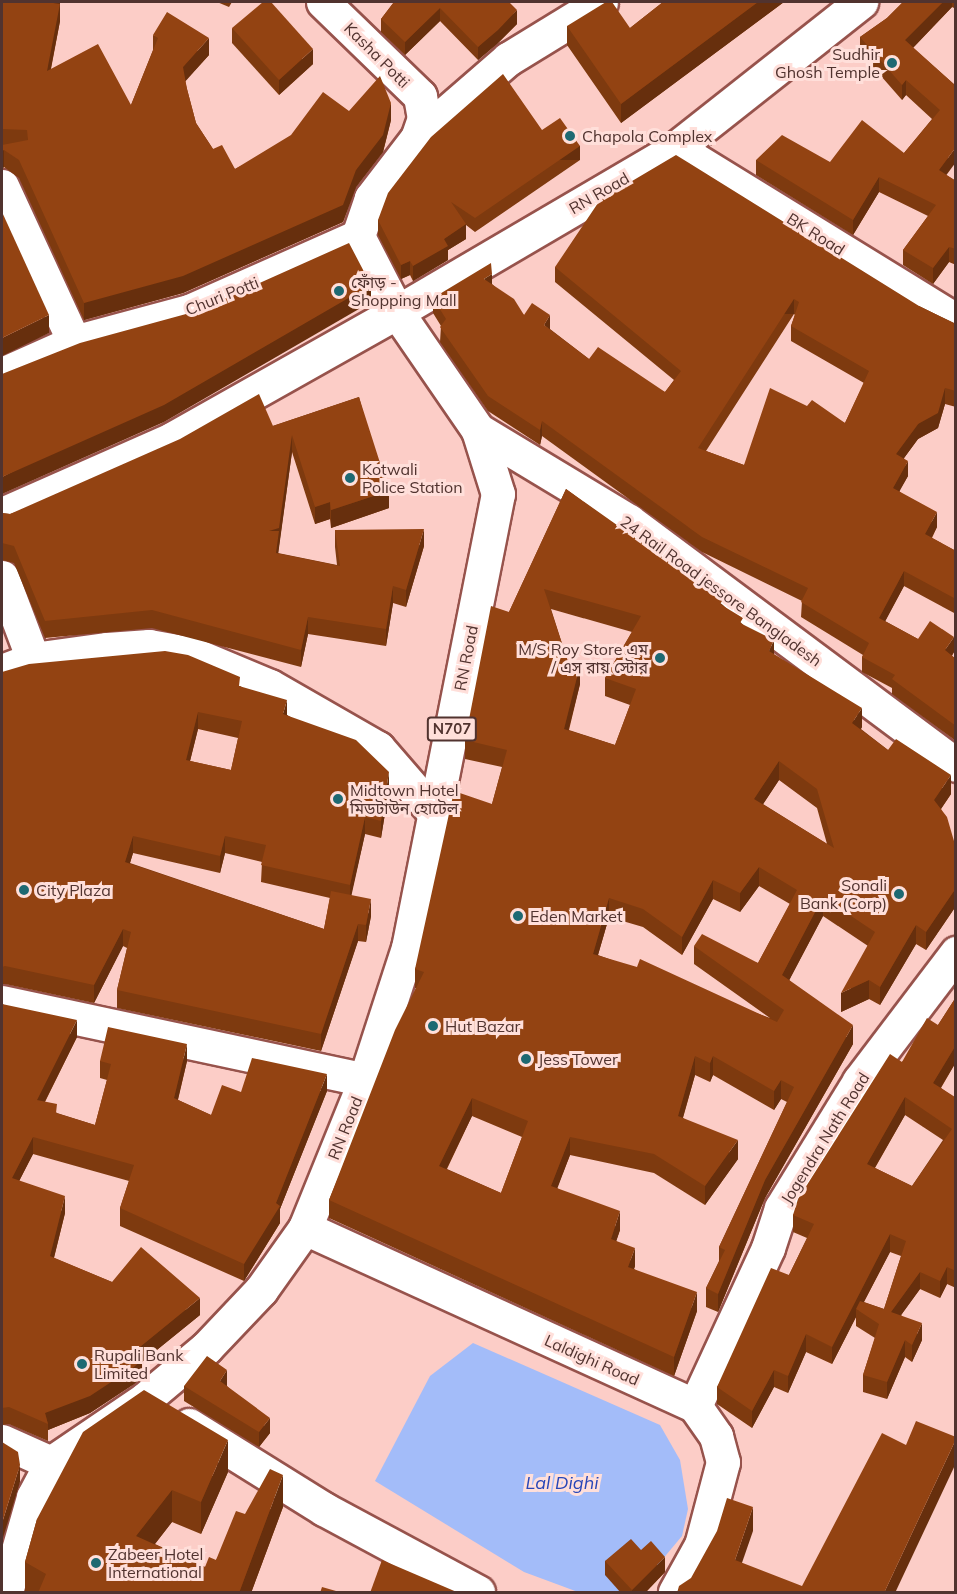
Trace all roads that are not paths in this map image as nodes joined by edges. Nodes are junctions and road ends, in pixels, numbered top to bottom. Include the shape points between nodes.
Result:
1 (323, 2) edge
2 (601, 2) edge
3 (861, 2) edge
4 (417, 138) junction
5 (676, 148) junction
6 (2, 190) edge
7 (358, 237) junction
8 (397, 312) junction
9 (956, 320) edge
10 (74, 342) junction
11 (2, 374) edge
12 (478, 430) junction
13 (2, 514) edge
14 (2, 577) edge
15 (33, 659) junction
16 (2, 671) edge
17 (956, 765) edge
18 (436, 814) junction
19 (956, 953) edge
20 (2, 1002) edge
21 (365, 1080) junction
22 (305, 1228) junction
23 (145, 1399) junction
24 (695, 1406) junction
25 (2, 1441) edge
26 (51, 1463) junction
27 (6, 1593) edge
28 (478, 1593) edge
29 (675, 1593) edge

1 - 4 main road, Kasha Potti via 420,96 424,118
2 - 4 main road via 508,59
3 - 5 main road, RN Road
4 - 7 main road, Kasha Potti via 371,198
5 - 8 main road, RN Road
5 - 9 main road, BK Road
6 - 10 main road
7 - 8 main road
7 - 10 main road, Churi Potti via 189,311
8 - 12 main road, RN Road / N707
8 - 13 main road via 172,439
10 - 11 main road, Churi Potti
12 - 17 main road, 24 Rail Road jessore Bangladesh via 629,521
12 - 18 main road, RN Road / N707 via 498,494
14 - 15 main road
15 - 16 main road
15 - 18 main road via 150,646 229,666 378,748
18 - 21 main road, RN Road / N707 via 408,948
19 - 24 main road, Jogendra Nath Road via 859,1081 781,1208 768,1248
20 - 21 main road
21 - 22 main road, RN Road / N707
22 - 23 main road, RN Road / N707 via 261,1290 206,1348
22 - 24 main road, Laldighi Road
23 - 26 main road, RN Road / N707
23 - 28 main road via 324,1509
24 - 29 main road via 716,1436 723,1462 700,1545
25 - 26 main road
26 - 27 main road, RN Road / N707 via 33,1497

